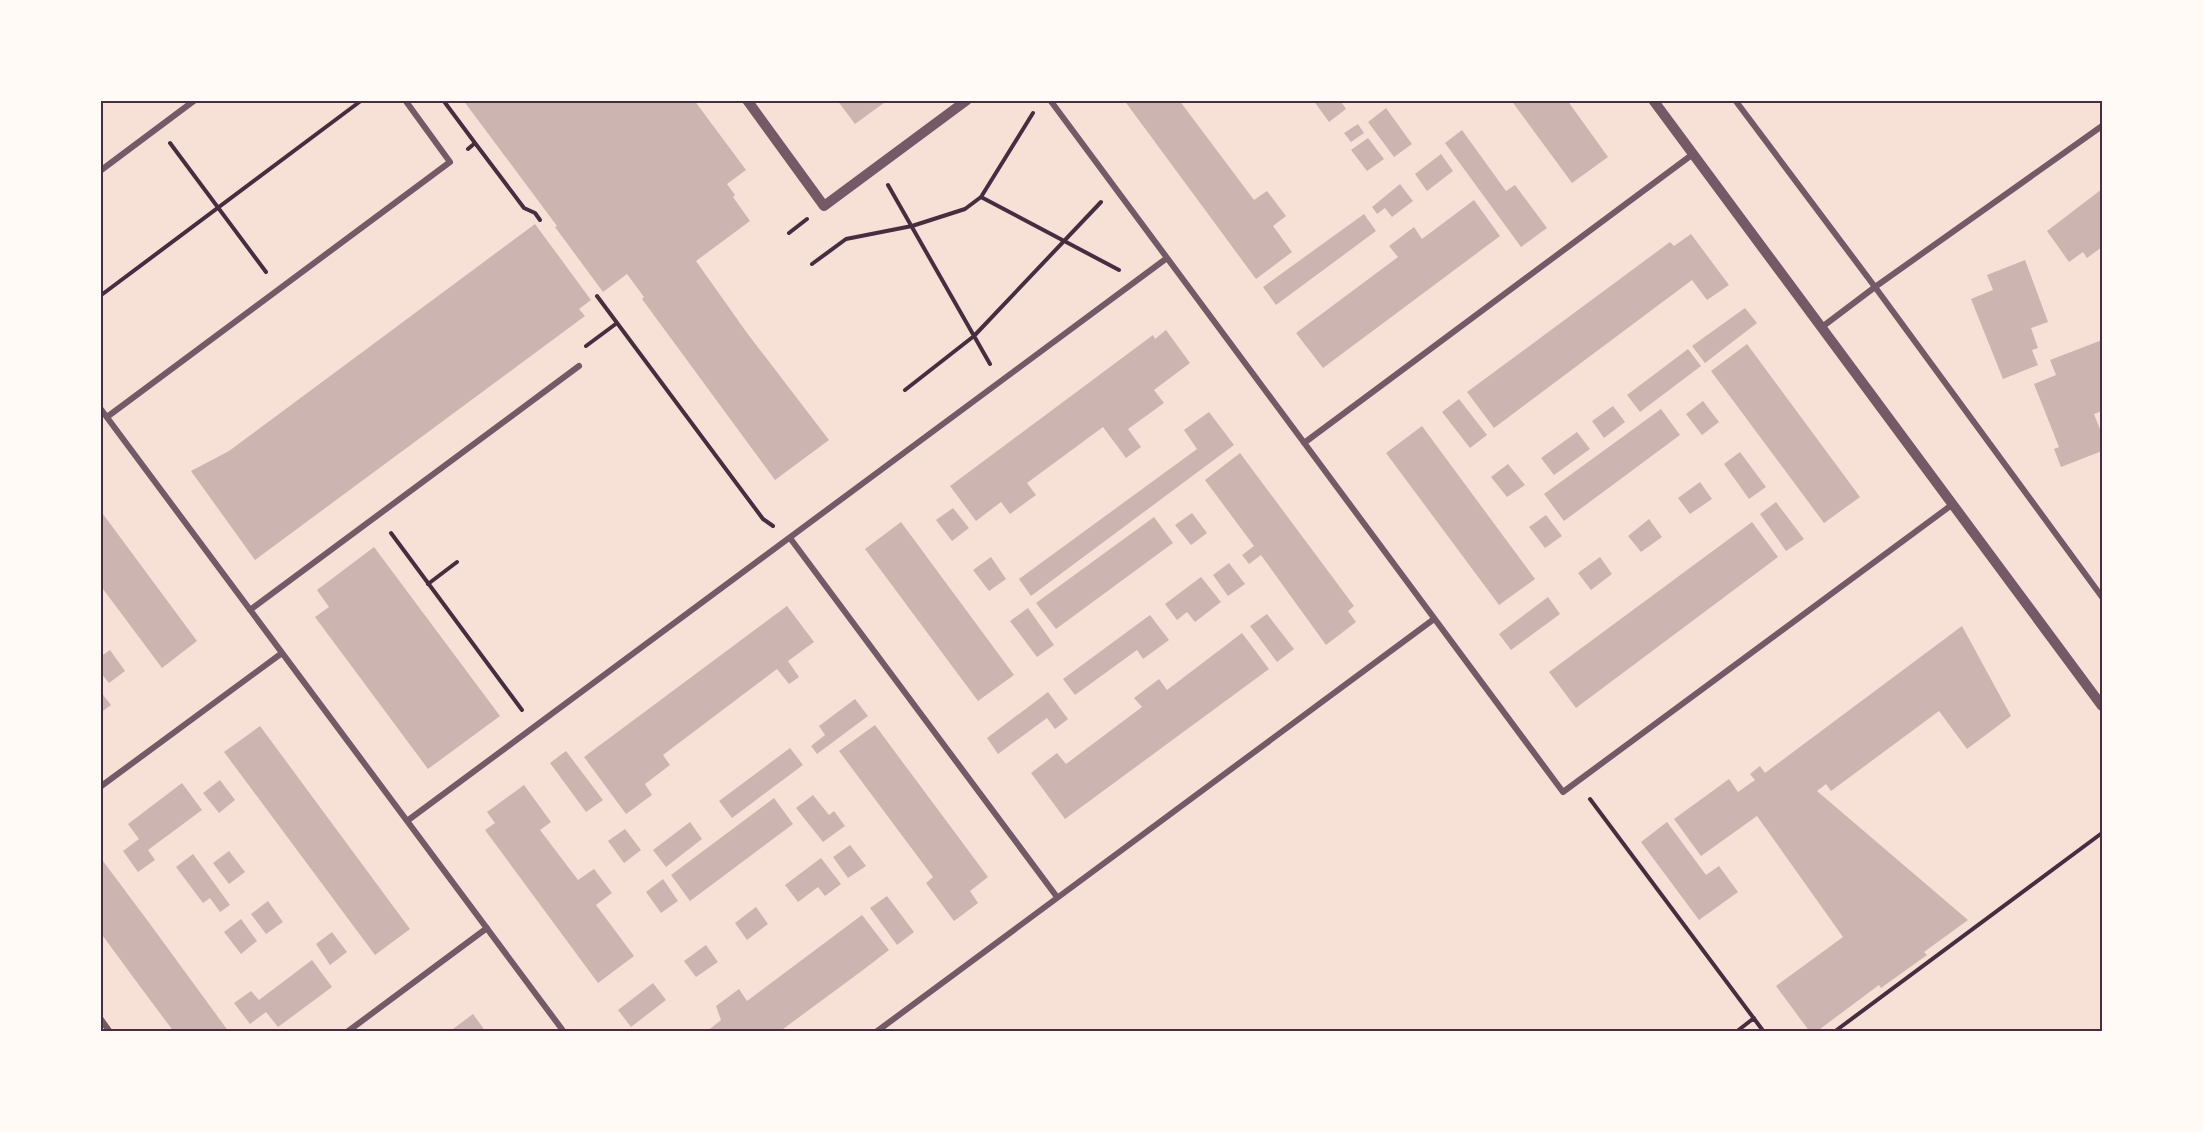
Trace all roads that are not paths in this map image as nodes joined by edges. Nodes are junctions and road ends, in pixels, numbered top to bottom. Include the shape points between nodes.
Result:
1 (195, 100) edge
2 (405, 100) edge
3 (747, 100) edge
4 (967, 100) edge
5 (1050, 100) edge
6 (1653, 100) edge
7 (1735, 100) edge
8 (2103, 126) edge
9 (1693, 154) junction
10 (100, 171) edge
11 (1167, 258) junction
12 (1875, 287) junction
13 (1822, 327) junction
14 (579, 366) road end
15 (100, 408) edge
16 (107, 417) junction
17 (1304, 443) junction
18 (1953, 504) junction
19 (790, 538) junction
20 (2103, 597) edge
21 (250, 610) junction
22 (1434, 619) junction
23 (282, 653) junction
24 (2103, 706) edge
25 (100, 787) edge
26 (407, 821) junction
27 (1057, 897) junction
28 (487, 928) junction
29 (100, 1018) edge
30 (110, 1032) edge
31 (347, 1032) edge
32 (564, 1032) edge
33 (876, 1032) edge

1 - 10 street
2 - 16 street via 450,162
3 - 4 street via 824,206
5 - 11 street
6 - 9 street
7 - 12 street
8 - 12 street
9 - 13 street
9 - 17 street
11 - 17 street
11 - 19 street
12 - 13 street
12 - 20 street
13 - 18 street
14 - 21 street
15 - 16 street
16 - 21 street
17 - 22 street
18 - 22 street via 1563,792
18 - 24 street
19 - 26 street
19 - 27 street
21 - 23 street
22 - 27 street
23 - 25 street
23 - 26 street
26 - 28 street
27 - 33 street
28 - 31 street
28 - 32 street
29 - 30 street

